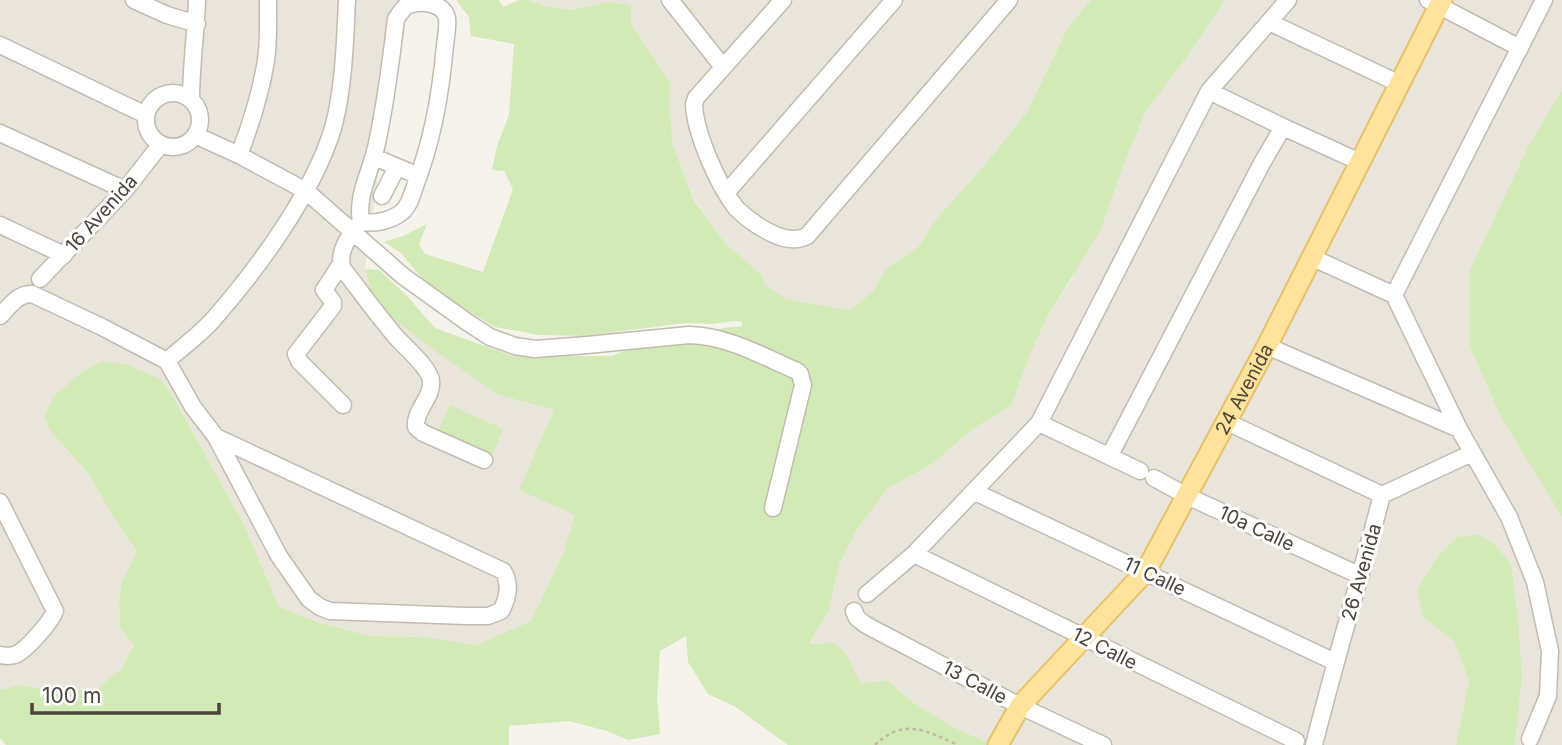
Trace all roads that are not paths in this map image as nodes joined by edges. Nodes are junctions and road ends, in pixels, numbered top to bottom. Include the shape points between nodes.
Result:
1 (134, 0) edge
2 (197, 0) edge
3 (268, 0) edge
4 (347, 0) edge
5 (670, 0) edge
6 (783, 0) edge
7 (894, 0) edge
8 (1009, 0) edge
9 (1288, 0) edge
10 (1544, 0) edge
11 (1436, 2) edge
12 (1269, 22) junction
13 (197, 24) junction
14 (0, 44) edge
15 (1520, 48) junction
16 (723, 67) junction
17 (1400, 84) junction
18 (1209, 90) junction
19 (185, 97) junction
20 (146, 115) junction
21 (1283, 127) junction
22 (0, 133) edge
23 (195, 135) junction
24 (160, 144) junction
25 (239, 155) junction
26 (374, 157) junction
27 (1360, 162) junction
28 (397, 167) junction
29 (419, 176) junction
30 (125, 190) junction
31 (306, 191) junction
32 (726, 194) junction
33 (382, 195) dead end
34 (0, 225) edge
35 (357, 227) junction
36 (64, 254) junction
37 (1311, 257) junction
38 (341, 264) junction
39 (40, 279) dead end
40 (1394, 295) junction
41 (0, 316) edge
42 (1267, 346) junction
43 (167, 361) junction
44 (343, 405) dead end
45 (1227, 422) junction
46 (1039, 423) junction
47 (1459, 429) junction
48 (216, 437) junction
49 (1472, 453) junction
50 (1110, 455) junction
51 (484, 460) dead end
52 (975, 492) junction
53 (1382, 495) junction
54 (1188, 496) junction
55 (0, 502) edge
56 (773, 508) dead end
57 (5, 527) edge
58 (914, 554) junction
59 (1146, 571) junction
60 (1361, 576) junction
61 (867, 594) dead end
62 (854, 611) dead end
63 (1083, 638) junction
64 (0, 655) edge
65 (1335, 662) junction
66 (1020, 706) junction
67 (1530, 739) dead end
68 (1296, 741) dead end
69 (998, 745) edge
70 (1103, 745) edge
71 (1314, 745) edge

1 - 13 street
2 - 13 street
3 - 25 street via 263,79
4 - 31 street via 333,127
5 - 16 street
6 - 16 street
7 - 32 street
8 - 32 street via 807,236 789,239 769,232 753,223
9 - 12 street
10 - 15 street
11 - 15 street
11 - 17 main road, 24 Avenida
12 - 17 street
12 - 18 street
13 - 19 street
14 - 20 street
15 - 40 street
16 - 32 street via 696,98 694,112
17 - 27 main road, 24 Avenida
18 - 21 street
18 - 46 street
19 - 20 street via 161,96
19 - 23 street via 200,117
20 - 24 street via 148,132
21 - 27 street
21 - 50 street
22 - 30 street
23 - 24 street via 180,146
23 - 25 street
24 - 30 street, 16 Avenida
25 - 31 street
26 - 28 street
26 - 29 street via 387,99 396,19 410,4 431,3 442,9 447,21 443,76
26 - 35 street
27 - 37 main road, 24 Avenida
28 - 29 street
28 - 33 street
29 - 35 street via 402,211
30 - 36 street, 16 Avenida
31 - 35 street
31 - 43 street via 261,261 209,323
34 - 36 street
35 - 38 street via 341,252
35 - 56 street via 403,276 490,337 515,346 535,349 704,335 797,371 803,385
36 - 39 street, 16 Avenida
37 - 40 street
37 - 42 main road, 24 Avenida
38 - 44 street via 324,290 333,306 296,354
38 - 51 street via 429,374 431,388 416,427
40 - 47 street
41 - 43 street via 21,295 32,293
42 - 45 main road, 24 Avenida
42 - 47 street
43 - 48 street
45 - 53 street
45 - 54 main road, 24 Avenida
46 - 50 street, 10a Calle
46 - 52 street
47 - 49 street
48 - 48 street via 279,556 309,600 320,607 466,616 501,611 508,584 503,571
49 - 53 street
49 - 67 street via 1508,517 1535,582 1550,651 1548,696
50 - 54 street, 10a Calle
52 - 58 street
52 - 59 street, 11 Calle
53 - 60 street, 26 Avenida
54 - 59 main road, 24 Avenida
54 - 60 street, 10a Calle
55 - 57 street
57 - 64 street via 54,615 20,652
58 - 61 street
58 - 63 street, 12 Calle
59 - 63 main road, 24 Avenida
59 - 65 street, 11 Calle
60 - 65 street, 26 Avenida
62 - 66 street, 13 Calle via 859,621
63 - 66 main road, 24 Avenida
63 - 68 street, 12 Calle
65 - 71 street, 26 Avenida
66 - 69 main road, 24 Avenida
66 - 70 street, 13 Calle

